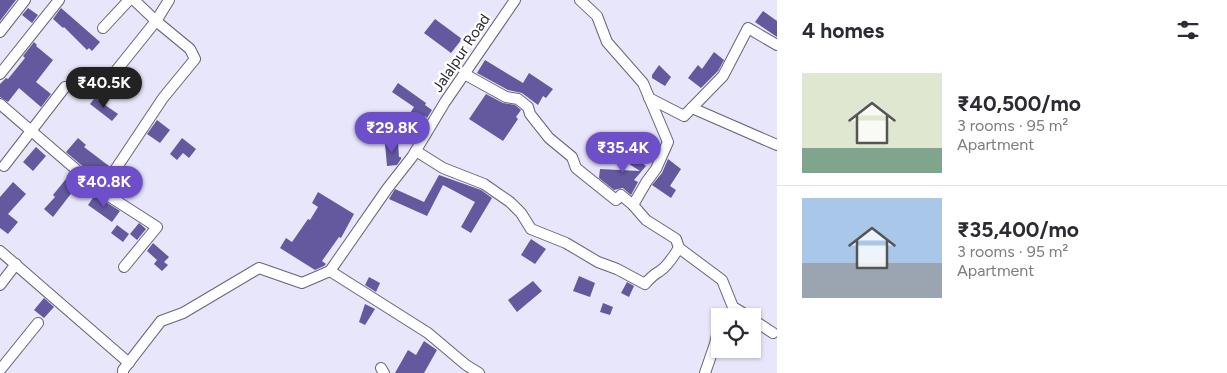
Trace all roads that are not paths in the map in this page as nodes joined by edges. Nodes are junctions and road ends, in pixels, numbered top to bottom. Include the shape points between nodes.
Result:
1 (25, 0) edge
2 (59, 0) edge
3 (129, 0) edge
4 (134, 0) edge
5 (168, 0) edge
6 (515, 0) edge
7 (580, 0) edge
8 (156, 20) junction
9 (103, 28) dead end
10 (0, 32) edge
11 (777, 45) edge
12 (0, 74) edge
13 (468, 76) dead end
14 (65, 87) dead end
15 (99, 92) dead end
16 (649, 98) junction
17 (0, 104) edge
18 (692, 108) junction
19 (31, 130) junction
20 (777, 145) edge
21 (416, 151) junction
22 (4, 166) dead end
23 (101, 191) junction
24 (633, 205) junction
25 (679, 248) junction
26 (0, 251) edge
27 (16, 264) junction
28 (124, 268) dead end
29 (330, 271) junction
30 (0, 285) edge
31 (733, 307) edge
32 (38, 323) dead end
33 (761, 325) edge
34 (773, 333) dead end
35 (711, 356) edge
36 (129, 363) junction
37 (0, 370) edge
38 (123, 373) edge
39 (479, 373) edge
40 (705, 373) edge

1 - 10 street
2 - 12 street
3 - 9 street
4 - 8 street
5 - 8 street
6 - 21 street, Jalalpur Road via 445,102
7 - 16 street via 597,16 607,42 643,83
8 - 15 street
8 - 23 street via 190,48 195,59 164,98
11 - 18 street via 748,28 723,76
13 - 24 street via 506,97 518,98 549,138 572,157 576,168 616,200 621,195
14 - 19 street
16 - 18 street via 684,116
16 - 24 street via 668,142 656,169
17 - 19 street
18 - 20 street
19 - 22 street
19 - 23 street
21 - 25 street via 443,168 484,184 510,202 531,229 566,242 598,262 645,284 668,264
21 - 29 street, Jalalpur Road
23 - 28 street via 157,227
24 - 25 street via 646,220 676,239
25 - 31 street via 722,280
26 - 27 street
27 - 30 street
27 - 36 street
29 - 36 street via 302,282 259,268 183,313 161,321
29 - 39 street via 428,333
32 - 37 street
33 - 34 street
35 - 40 street
36 - 38 street

